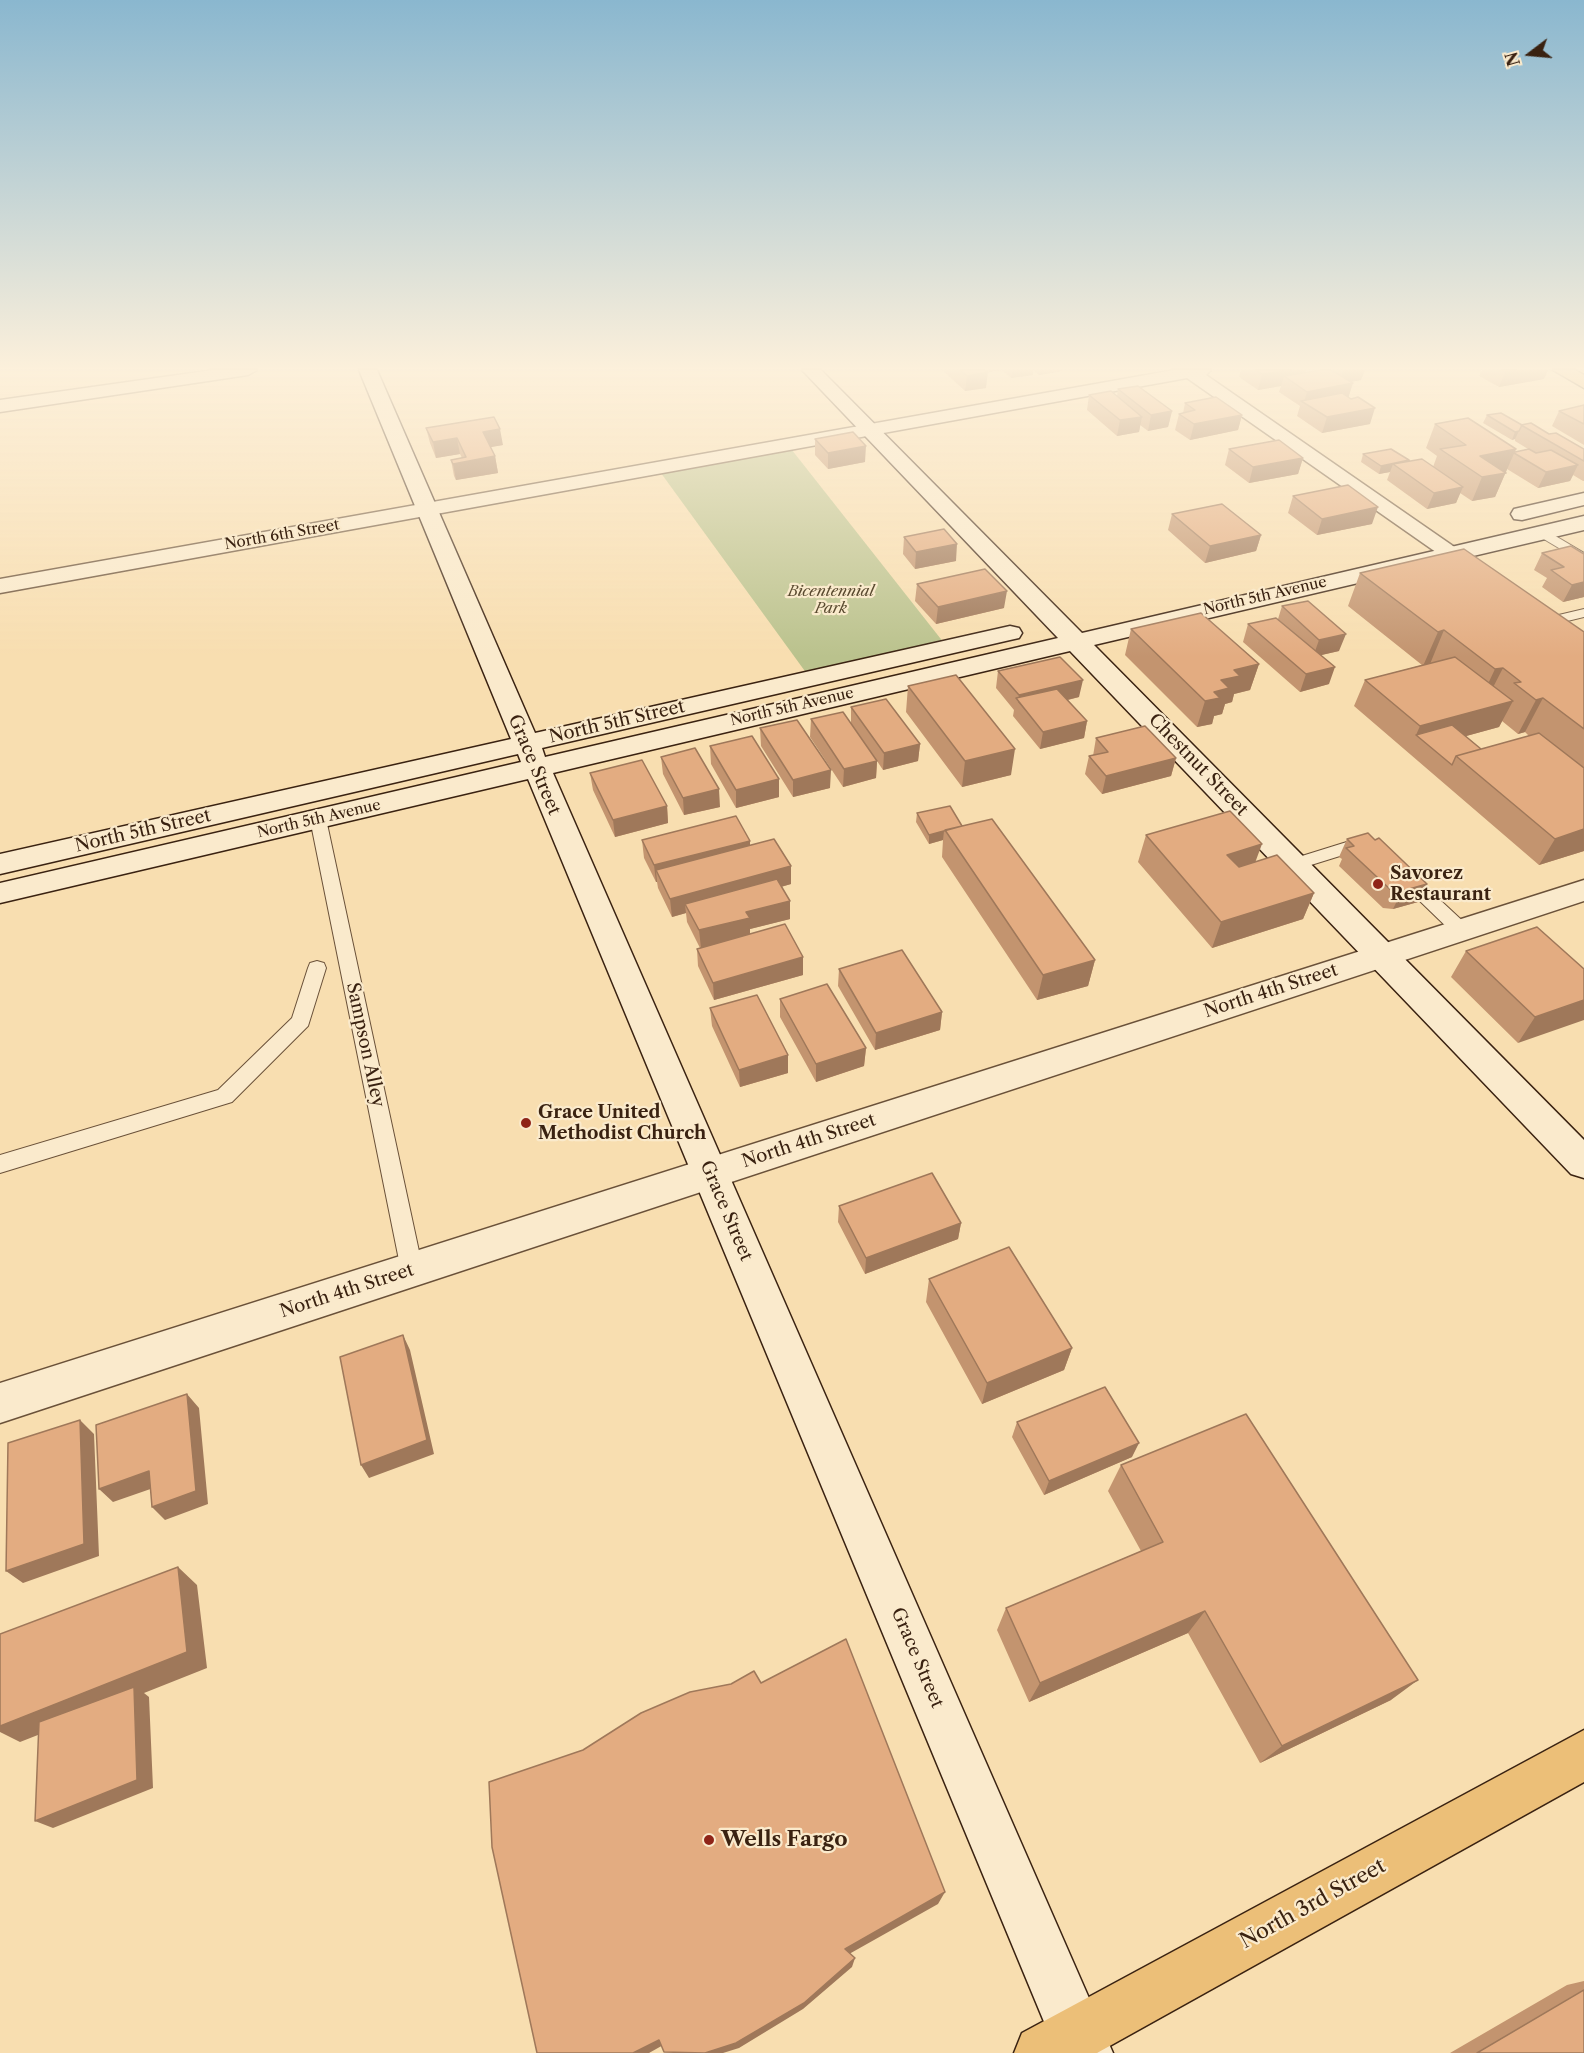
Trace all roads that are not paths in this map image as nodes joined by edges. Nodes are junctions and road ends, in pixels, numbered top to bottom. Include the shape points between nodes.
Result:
1 (409, 466) edge
2 (663, 466) edge
3 (908, 466) edge
4 (1328, 466) edge
5 (1584, 499) edge
6 (427, 509) junction
7 (1505, 518) dead end
8 (1584, 523) edge
9 (1542, 532) junction
10 (1428, 537) junction
11 (1456, 541) junction
12 (1404, 542) dead end
13 (1584, 559) edge
14 (1494, 581) edge
15 (0, 586) edge
16 (1532, 608) edge
17 (1584, 613) edge
18 (1551, 621) junction
19 (1074, 626) junction
20 (1576, 638) edge
21 (530, 755) junction
22 (318, 819) junction
23 (1376, 849) edge
24 (0, 864) edge
25 (1295, 864) junction
26 (1392, 865) edge
27 (1584, 890) edge
28 (0, 893) edge
29 (1462, 931) junction
30 (1383, 955) junction
31 (317, 968) dead end
32 (1584, 1163) edge
33 (0, 1164) edge
34 (710, 1174) junction
35 (412, 1270) junction
36 (0, 1403) edge
37 (1584, 1755) edge
38 (1068, 2047) edge

1 - 6 street, Grace Street
2 - 6 street, North 6th Street
3 - 19 street, Chestnut Street
4 - 10 street
5 - 7 street
6 - 15 street, North 6th Street
6 - 21 street, Grace Street
8 - 9 street, North 5th Avenue
9 - 11 street, North 5th Avenue
9 - 13 lane
10 - 11 street, North 5th Avenue
10 - 12 street, North 5th Avenue
11 - 14 street
11 - 19 street, North 5th Avenue
16 - 18 street
17 - 18 lane
18 - 20 street
19 - 21 street, North 5th Avenue
19 - 25 street, Chestnut Street
21 - 22 street, North 5th Avenue
21 - 24 street, North 5th Street
21 - 34 street, Grace Street
22 - 28 street, North 5th Avenue
22 - 35 lane, Sampson Alley
23 - 25 lane via 1368,842
25 - 30 street, Chestnut Street
26 - 29 lane
27 - 29 street, North 4th Street
29 - 30 street, North 4th Street
30 - 32 street, Chestnut Street
30 - 34 street, North 4th Street
31 - 33 lane via 301,1021 225,1096
34 - 35 street, North 4th Street
34 - 38 street, Grace Street
35 - 36 street, North 4th Street
37 - 38 main road, North 3rd Street

